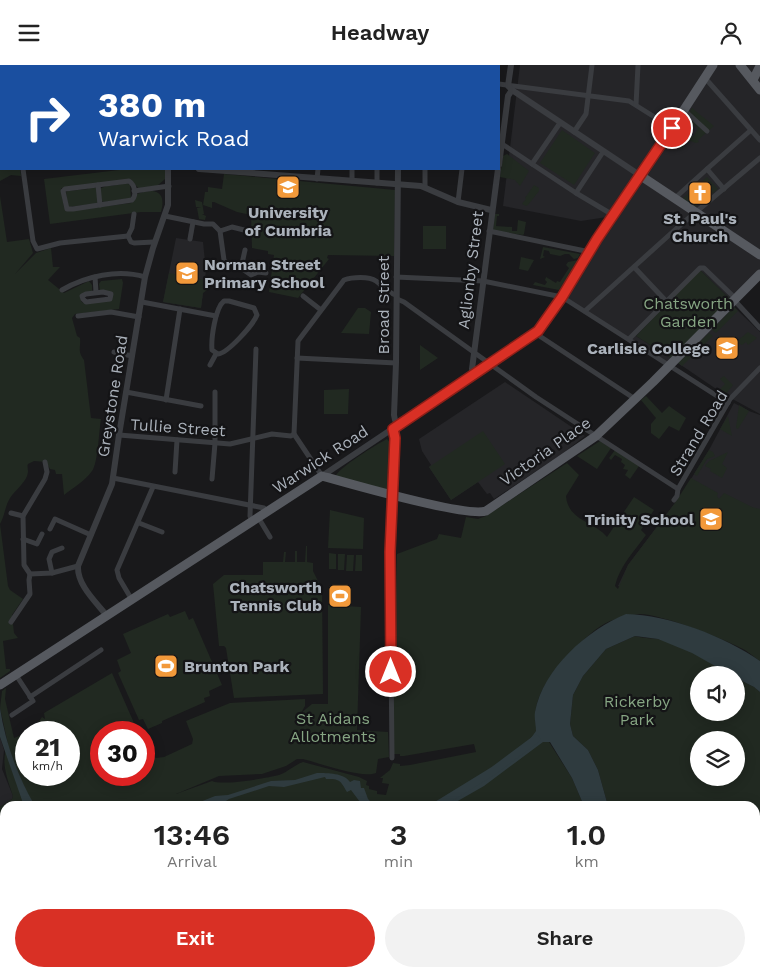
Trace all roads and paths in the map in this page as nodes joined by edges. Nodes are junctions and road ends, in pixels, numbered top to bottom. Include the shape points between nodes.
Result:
1 (511, 65) edge
2 (592, 65) edge
3 (638, 65) edge
4 (713, 65) edge
5 (740, 65) edge
6 (760, 66) edge
7 (705, 78) junction
8 (753, 80) junction
9 (500, 84) edge
10 (510, 88) junction
11 (760, 90) edge
12 (588, 96) junction
13 (636, 105) junction
14 (684, 109) junction
15 (560, 123) junction
16 (672, 128) junction
17 (752, 130) junction
18 (707, 131) dead end
19 (574, 132) junction
20 (760, 140) edge
21 (502, 144) junction
22 (604, 152) junction
23 (500, 158) edge
24 (760, 158) edge
25 (532, 164) junction
26 (707, 169) junction
27 (23, 170) edge
28 (168, 170) edge
29 (226, 170) edge
30 (318, 170) edge
31 (352, 170) edge
32 (377, 170) edge
33 (398, 170) edge
34 (425, 170) edge
35 (462, 170) edge
36 (498, 170) edge
37 (252, 171) edge
38 (641, 176) junction
39 (318, 179) junction
40 (352, 181) junction
41 (377, 183) junction
42 (98, 185) junction
43 (398, 185) junction
44 (169, 186) junction
45 (425, 187) junction
46 (724, 189) junction
47 (134, 191) junction
48 (576, 193) junction
49 (675, 198) junction
50 (458, 202) junction
51 (100, 205) junction
52 (492, 210) junction
53 (696, 212) junction
54 (134, 214) dead end
55 (614, 215) junction
56 (165, 216) junction
57 (193, 222) junction
58 (220, 231) junction
59 (248, 231) dead end
60 (489, 231) junction
61 (128, 236) junction
62 (190, 239) dead end
63 (154, 242) junction
64 (245, 250) dead end
65 (590, 252) junction
66 (760, 255) edge
67 (634, 267) junction
68 (241, 268) junction
69 (266, 273) dead end
70 (759, 275) edge
71 (95, 277) junction
72 (146, 277) junction
73 (396, 277) junction
74 (483, 281) junction
75 (62, 290) dead end
76 (96, 293) junction
77 (303, 296) dead end
78 (397, 297) junction
79 (562, 297) junction
80 (735, 300) junction
81 (666, 301) junction
82 (142, 302) junction
83 (180, 309) junction
84 (321, 310) junction
85 (585, 311) junction
86 (78, 316) dead end
87 (216, 316) junction
88 (139, 317) junction
89 (760, 328) edge
90 (535, 333) junction
91 (629, 339) junction
92 (256, 349) dead end
93 (474, 351) junction
94 (114, 352) dead end
95 (216, 354) junction
96 (132, 356) junction
97 (297, 358) junction
98 (396, 363) junction
99 (490, 363) junction
100 (210, 365) dead end
101 (668, 365) junction
102 (760, 368) edge
103 (474, 374) junction
104 (126, 392) junction
105 (215, 392) dead end
106 (636, 399) junction
107 (166, 400) junction
108 (728, 403) junction
109 (201, 406) dead end
110 (396, 427) junction
111 (294, 434) junction
112 (119, 435) junction
113 (596, 436) junction
114 (252, 439) junction
115 (177, 440) junction
116 (215, 443) junction
117 (45, 462) dead end
118 (175, 472) dead end
119 (322, 476) junction
120 (113, 479) junction
121 (212, 479) dead end
122 (153, 487) junction
123 (678, 489) junction
124 (393, 494) junction
125 (678, 499) dead end
126 (250, 506) junction
127 (267, 511) junction
128 (11, 513) dead end
129 (23, 517) junction
130 (255, 519) junction
131 (138, 523) junction
132 (50, 529) dead end
133 (162, 532) dead end
134 (42, 534) dead end
135 (91, 535) junction
136 (270, 537) dead end
137 (23, 539) junction
138 (62, 548) dead end
139 (78, 566) junction
140 (52, 573) junction
141 (30, 574) junction
142 (132, 600) junction
143 (107, 616) junction
144 (11, 622) dead end
145 (101, 650) dead end
146 (16, 675) junction
147 (2, 683) edge
148 (30, 697) junction
149 (12, 715) dead end
150 (392, 758) dead end

1 - 10 street
2 - 12 street
3 - 13 street
4 - 7 main road, Warwick Road
5 - 8 main road
6 - 8 main road
7 - 14 main road, Warwick Road
7 - 17 street
8 - 11 main road
9 - 10 street
10 - 12 street
10 - 15 street
10 - 21 street
12 - 13 street via 629,101
12 - 19 street via 586,114
13 - 16 street
14 - 16 main road, Warwick Road
14 - 18 street
15 - 19 street
15 - 25 street
16 - 38 main road, Warwick Road
17 - 20 street
17 - 26 street
19 - 22 street
21 - 23 street
21 - 25 street
22 - 38 street
22 - 48 street
24 - 46 street
25 - 48 street
26 - 46 street
26 - 49 street
27 - 61 street via 32,241 37,249 60,243
28 - 44 street, Greystone Road
29 - 37 street
30 - 39 street
31 - 40 street
32 - 41 street
33 - 43 street, Broad Street
34 - 45 street
35 - 50 street
36 - 52 street, Aglionby Street
37 - 39 street
38 - 49 main road
38 - 55 street, Warwick Road
39 - 40 street
40 - 41 street
41 - 43 street
42 - 47 street via 129,181
42 - 51 street
42 - 51 street via 63,191 68,209
43 - 45 street
43 - 73 street, Broad Street
44 - 47 street
44 - 56 street, Greystone Road
45 - 50 street
46 - 53 street
47 - 51 street via 132,200
48 - 55 street
49 - 53 main road
50 - 52 street
52 - 60 street, Aglionby Street
53 - 66 main road
53 - 67 street
54 - 61 street
55 - 65 street, Warwick Road
56 - 57 street
56 - 63 street, Greystone Road
57 - 58 street via 213,224
57 - 62 street
58 - 59 street via 232,227
58 - 68 street via 224,260
60 - 65 street
60 - 74 street, Aglionby Street
61 - 63 street via 134,243
63 - 72 street, Greystone Road
64 - 68 street
65 - 79 street, Warwick Road
67 - 81 street
67 - 85 street
68 - 69 street via 250,278 258,272
70 - 80 main road, Victoria Place
71 - 72 street
71 - 75 street via 82,279
71 - 76 street
72 - 82 street, Greystone Road
73 - 74 street
73 - 78 street, Broad Street
74 - 79 street
74 - 93 street, Aglionby Street
76 - 76 street via 84,295 84,301 107,300 111,296 108,292
77 - 84 street
78 - 84 street via 372,279 348,279
78 - 93 street
78 - 98 street, Broad Street
79 - 85 street
79 - 90 street, Warwick Road
80 - 81 street via 704,268 700,268
80 - 89 street
80 - 101 main road, Victoria Place
81 - 91 street
82 - 83 street
82 - 88 street, Greystone Road
83 - 87 street
83 - 107 street
84 - 97 street via 298,341
85 - 91 street
86 - 88 street via 111,312
87 - 95 street via 212,347
87 - 95 street via 220,303 224,301 254,308 257,315 226,351
88 - 96 street, Greystone Road
90 - 99 street, Warwick Road
90 - 106 street
91 - 101 street
92 - 114 street
93 - 99 street
93 - 103 street, Aglionby Street
94 - 96 street
95 - 100 street
96 - 104 street, Greystone Road
97 - 98 street
97 - 111 street
98 - 110 street, Broad Street
99 - 103 street, Warwick Road
99 - 113 street
101 - 106 main road, Victoria Place
101 - 108 street
102 - 108 street, Strand Road
103 - 110 street, Warwick Road
104 - 107 street
104 - 112 street, Greystone Road
105 - 116 street
106 - 113 main road, Victoria Place
107 - 109 street
108 - 123 street, Strand Road
110 - 119 street, Warwick Road
110 - 124 street
111 - 114 street, Tullie Street via 272,434
111 - 119 street
112 - 115 street, Tullie Street
112 - 120 street, Greystone Road
113 - 123 street
113 - 124 main road, Victoria Place via 481,513
114 - 116 street, Tullie Street via 233,444
114 - 126 street
115 - 116 street, Tullie Street
115 - 118 street
116 - 121 street
117 - 129 street via 50,472
119 - 124 main road, Victoria Place
119 - 127 main road, Warwick Road
120 - 122 street
120 - 135 street, Greystone Road
122 - 126 street
122 - 131 street
123 - 125 street
124 - 150 street via 390,552
126 - 127 street
126 - 130 street via 250,518
127 - 130 main road, Warwick Road
128 - 129 street
129 - 137 street
130 - 136 street
130 - 142 main road, Warwick Road
131 - 133 street
131 - 142 street via 117,570
132 - 135 street via 55,519
134 - 137 street via 37,544
135 - 139 street, Greystone Road
137 - 141 street via 24,565
138 - 140 street via 52,552 49,559
139 - 140 street
139 - 143 street via 80,581
140 - 141 street
141 - 144 street via 30,594
142 - 143 main road, Warwick Road
143 - 146 main road, Warwick Road
145 - 148 street
146 - 147 main road, Warwick Road
146 - 148 street
148 - 149 street via 32,701

